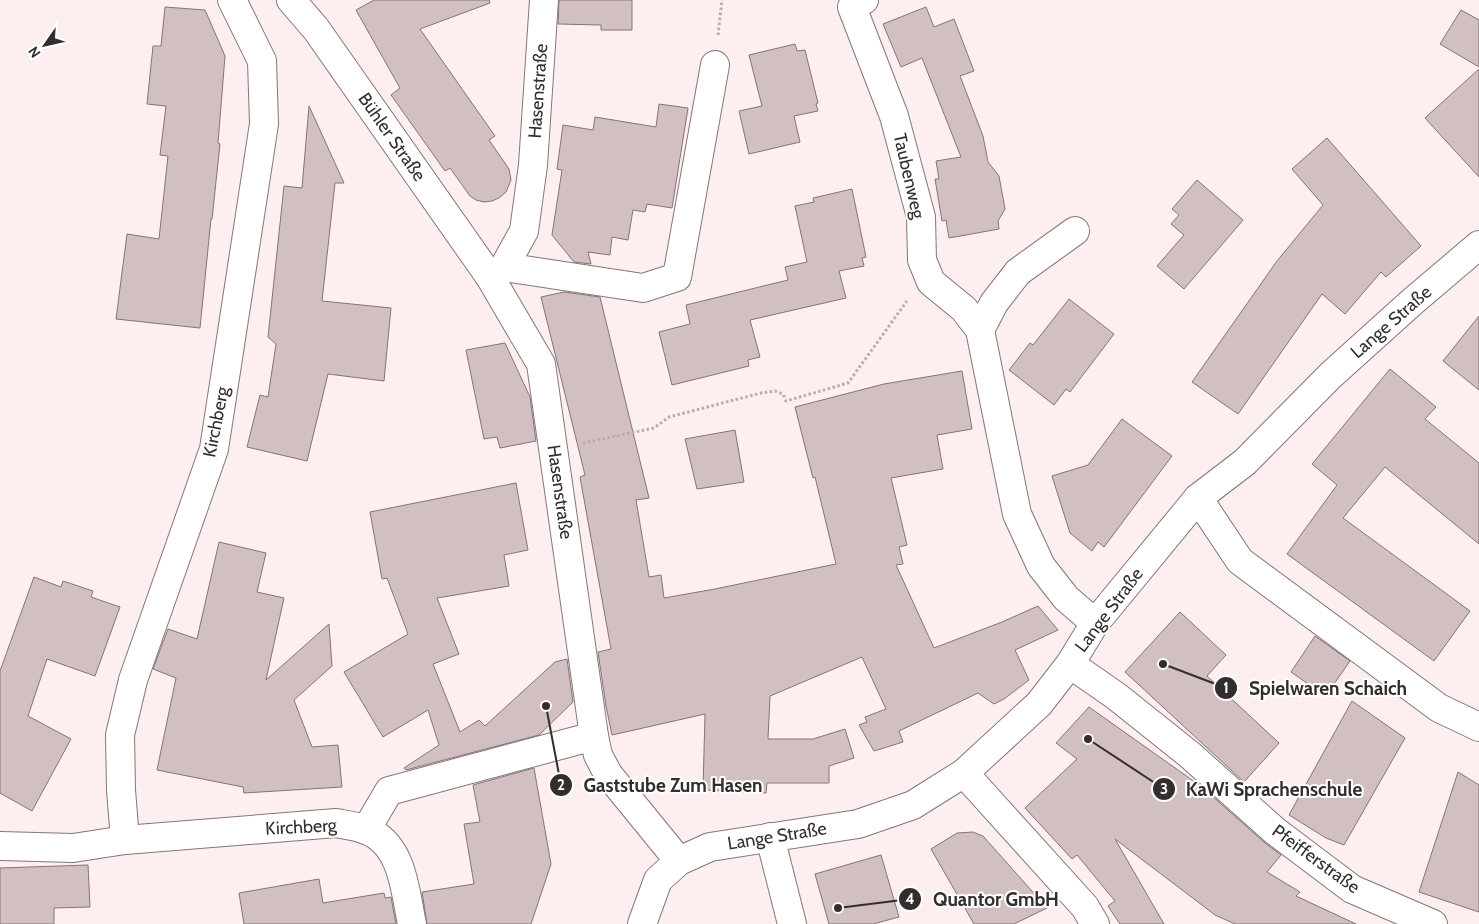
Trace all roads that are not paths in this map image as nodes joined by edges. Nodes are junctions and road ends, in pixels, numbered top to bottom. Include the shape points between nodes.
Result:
1 (232, 0) edge
2 (292, 0) edge
3 (544, 0) edge
4 (858, 4) edge
5 (715, 66) dead end
6 (1075, 231) dead end
7 (1479, 245) edge
8 (497, 272) junction
9 (980, 330) junction
10 (1198, 498) junction
11 (1095, 623) junction
12 (1070, 664) junction
13 (1479, 726) edge
14 (594, 736) junction
15 (964, 773) junction
16 (366, 830) junction
17 (770, 837) junction
18 (125, 840) junction
19 (0, 846) edge
20 (679, 860) junction
21 (412, 924) edge
22 (642, 924) edge
23 (792, 924) edge
24 (1095, 924) edge
25 (1433, 924) edge

1 - 18 street, Kirchberg via 262,61 264,124 214,448 133,680 120,735
2 - 8 street, Bühler Straße
3 - 8 street, Hasenstraße via 533,165 524,232
4 - 9 street, Taubenweg via 894,116 921,217 922,260 931,282 964,309
5 - 8 street via 678,277 643,288
6 - 9 street via 1018,272 994,303
7 - 10 street, Lange Straße via 1331,375 1245,462
8 - 14 street, Hasenstraße via 541,364
9 - 11 street, Taubenweg via 1017,514 1041,566 1066,598
10 - 11 street, Lange Straße
10 - 13 street via 1240,561 1439,708
11 - 12 street, Lange Straße
12 - 15 street, Lange Straße via 1039,704
12 - 25 street, Pfeifferstraße via 1190,755 1275,832 1352,889
14 - 16 street via 389,791
14 - 20 street, Hasenstraße via 598,755 608,774
15 - 17 street, Lange Straße via 913,805 858,824
15 - 24 street via 1086,907
16 - 18 street, Kirchberg via 336,823
16 - 21 street, Kirchberg via 391,848 400,869
17 - 20 street, Lange Straße via 710,847
17 - 23 street
18 - 19 street, Kirchberg via 73,848
20 - 22 street via 658,880

